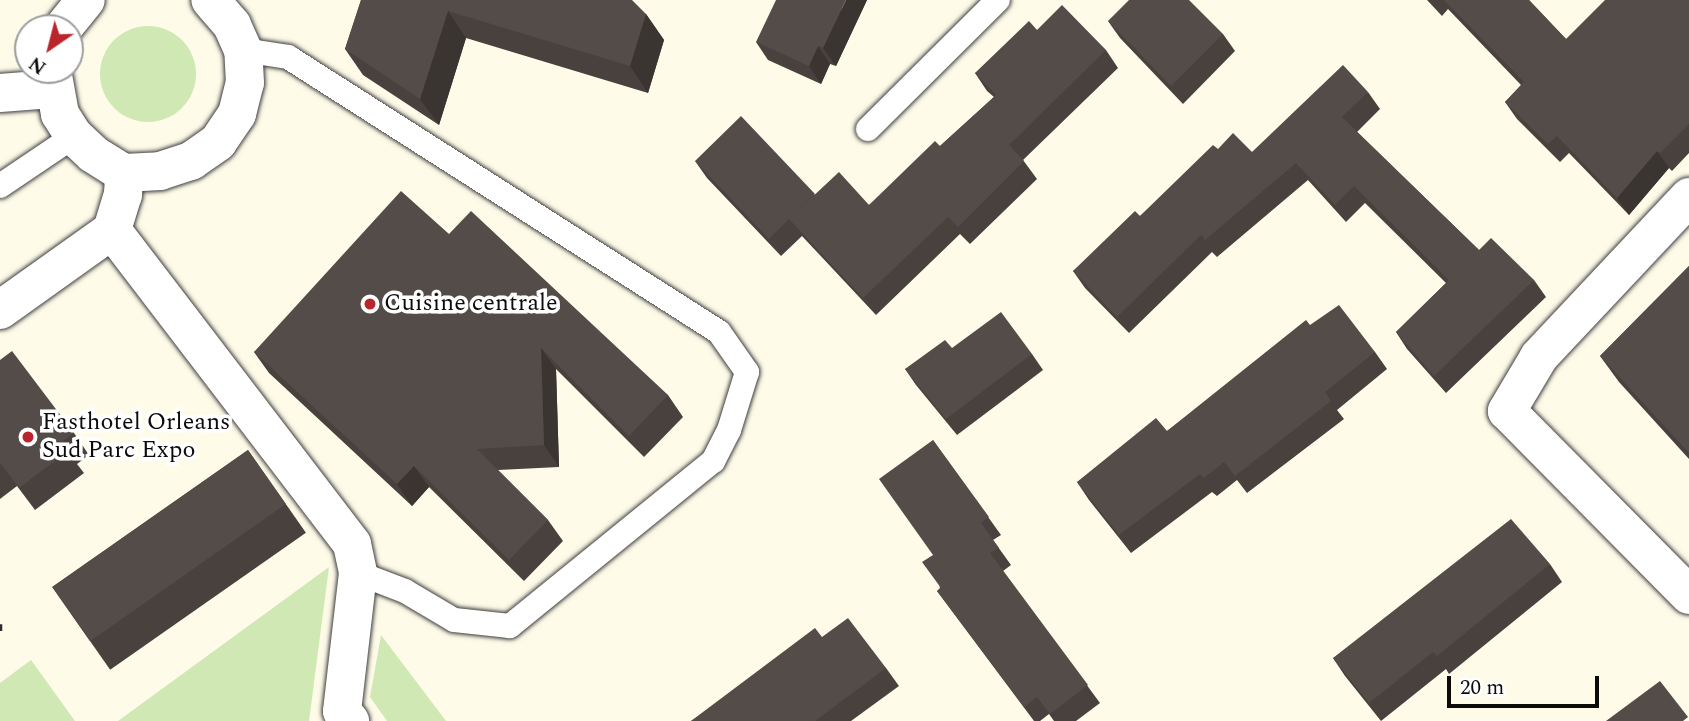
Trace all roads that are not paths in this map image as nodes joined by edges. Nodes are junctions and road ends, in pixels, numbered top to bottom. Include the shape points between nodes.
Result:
1 (86, 0) edge
2 (210, 0) edge
3 (998, 0) edge
4 (74, 14) edge
5 (243, 50) junction
6 (33, 84) edge
7 (54, 84) edge
8 (0, 93) edge
9 (868, 129) dead end
10 (74, 136) junction
11 (124, 173) junction
12 (0, 186) edge
13 (1689, 197) edge
14 (112, 229) junction
15 (0, 310) edge
16 (358, 573) junction
17 (1689, 595) edge
18 (349, 721) edge

1 - 4 street
2 - 5 street via 232,25
3 - 9 lane
5 - 11 street via 245,83 237,114 218,142 191,162
5 - 16 lane via 288,57 696,317 719,332 747,372 729,430 713,461 510,626 454,620 405,591
6 - 8 street
7 - 10 street
10 - 11 street
10 - 12 lane
11 - 14 street via 123,195
13 - 17 street via 1539,357 1507,411
14 - 15 street
14 - 16 street via 352,544
16 - 18 street via 342,711

